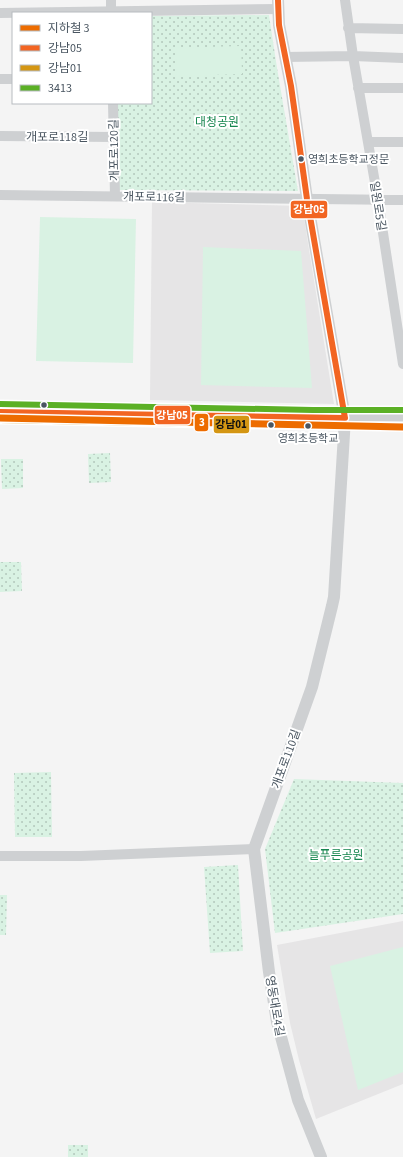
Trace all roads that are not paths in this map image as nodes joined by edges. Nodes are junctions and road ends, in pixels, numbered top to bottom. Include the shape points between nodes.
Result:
1 (111, 0) edge
2 (345, 0) edge
3 (279, 4) edge
4 (111, 12) edge
5 (0, 13) edge
6 (12, 13) edge
7 (348, 28) junction
8 (403, 29) edge
9 (353, 56) junction
10 (285, 58) junction
11 (403, 58) edge
12 (0, 79) edge
13 (12, 79) edge
14 (358, 88) junction
15 (403, 88) edge
16 (113, 104) edge
17 (0, 136) edge
18 (114, 137) junction
19 (368, 142) junction
20 (403, 142) edge
21 (0, 195) edge
22 (115, 196) junction
23 (307, 199) junction
24 (378, 200) junction
25 (403, 200) edge
26 (403, 364) edge
27 (0, 412) edge
28 (345, 418) junction
29 (403, 418) edge
30 (254, 850) junction
31 (0, 856) edge
32 (321, 1157) edge

1 - 4 street
2 - 7 street, 일원로5길
3 - 4 street
3 - 10 street, 개포로110길 via 279,25
5 - 6 street
7 - 8 street
7 - 9 street, 일원로5길
9 - 10 street
9 - 11 street
9 - 14 street, 일원로5길
10 - 23 street, 개포로110길
12 - 13 street
14 - 15 street
14 - 19 street, 일원로5길
16 - 18 street, 개포로120길
17 - 18 street, 개포로118길
18 - 22 street, 개포로120길
19 - 20 street
19 - 24 street, 일원로5길
21 - 22 street, 개포로116길
22 - 23 street, 개포로116길
23 - 24 street, 개포로116길
23 - 28 street, 개포로110길
24 - 25 street, 개포로116길
24 - 26 street, 일원로5길
27 - 28 street
28 - 29 street
28 - 30 street, 개포로110길 via 334,597 312,687
30 - 31 street
30 - 32 street, 영동대로4길 via 277,1022 298,1100

